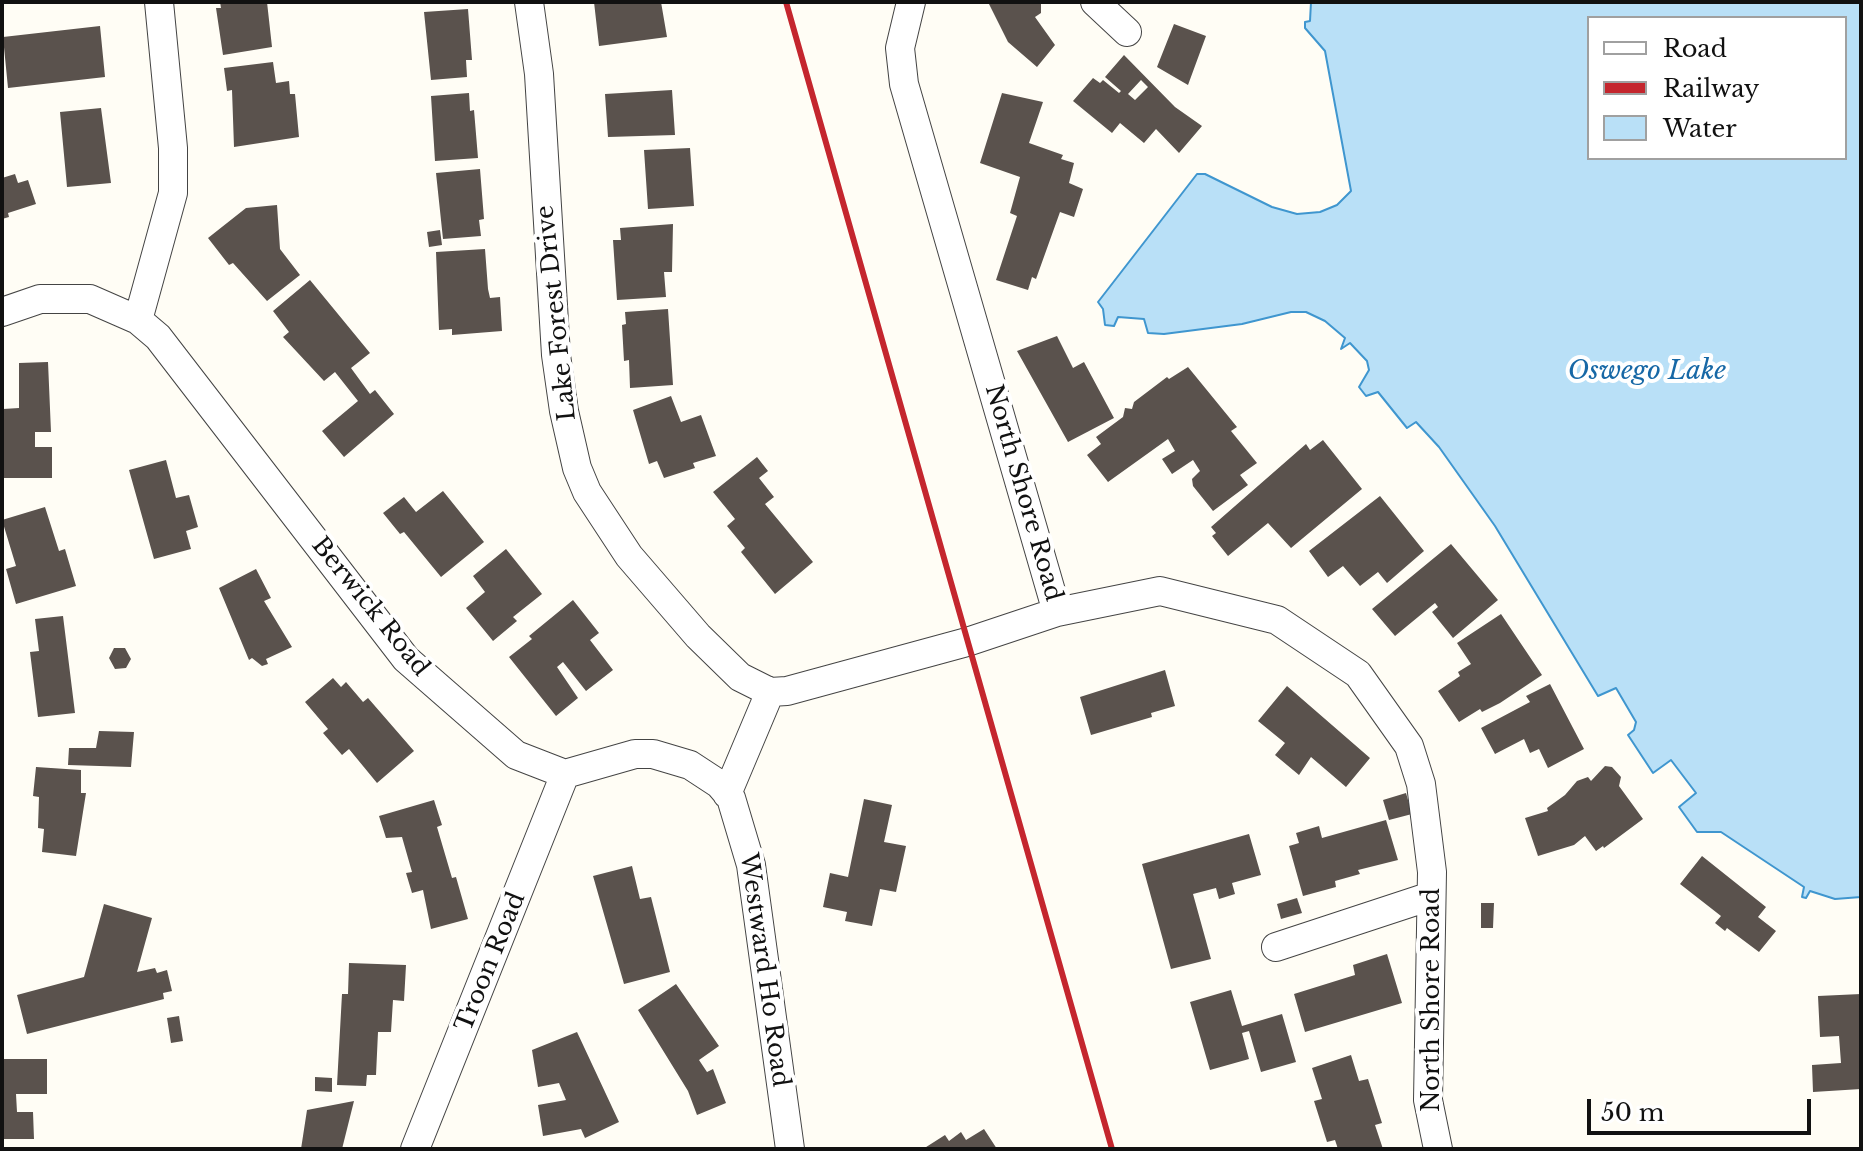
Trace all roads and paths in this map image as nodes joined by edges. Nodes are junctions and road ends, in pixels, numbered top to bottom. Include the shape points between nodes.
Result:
1 (159, 2) edge
2 (529, 2) edge
3 (911, 2) edge
4 (1095, 2) edge
5 (1127, 32) dead end
6 (2, 312) edge
7 (138, 320) junction
8 (1057, 612) junction
9 (770, 692) junction
10 (565, 774) junction
11 (727, 794) junction
12 (1431, 896) junction
13 (1276, 947) dead end
14 (415, 1149) edge
15 (790, 1149) edge
16 (1438, 1149) edge

1 - 7 street via 173,193
2 - 9 street, Lake Forest Drive via 539,74 556,355 577,468 603,518 660,596 740,677
3 - 8 street, North Shore Road via 901,38 904,84
4 - 5 street
6 - 7 street, Berwick Road via 65,297 90,299
7 - 10 street, Berwick Road via 158,337 406,659 516,755
8 - 9 street via 967,642
8 - 12 street, North Shore Road via 1160,591 1277,620 1358,674 1409,746 1421,784
9 - 11 street
10 - 11 street via 653,754 690,765
10 - 14 street, Troon Road
11 - 15 street, Westward Ho Road via 751,865
12 - 13 street
12 - 16 street, North Shore Road via 1428,1100

